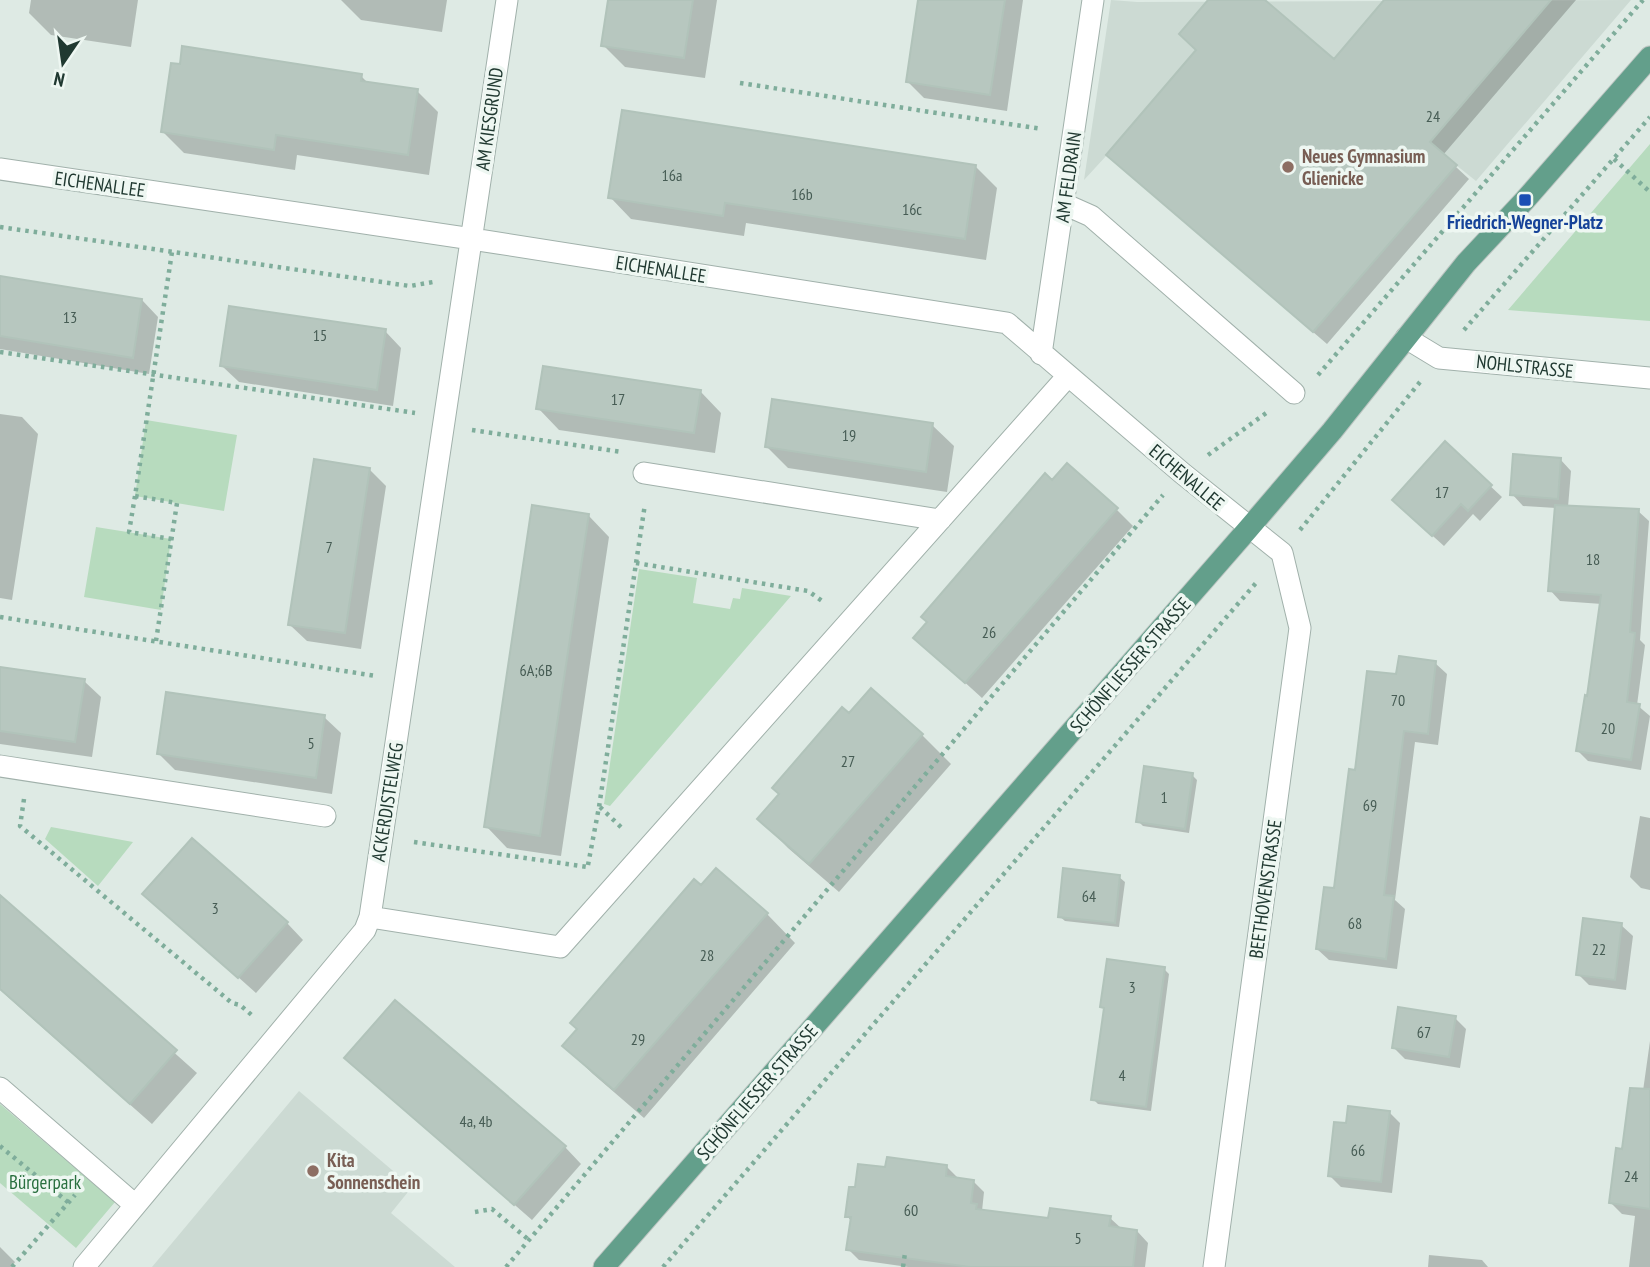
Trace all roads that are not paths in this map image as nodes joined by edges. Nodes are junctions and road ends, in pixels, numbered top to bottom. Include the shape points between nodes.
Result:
1 (507, 0) edge
2 (1093, 0) edge
3 (1650, 57) edge
4 (0, 169) edge
5 (1064, 204) junction
6 (472, 239) junction
7 (1406, 338) junction
8 (1041, 354) junction
9 (1067, 377) junction
10 (1650, 378) edge
11 (1293, 393) road end
12 (647, 474) road end
13 (940, 520) junction
14 (1249, 528) junction
15 (0, 766) edge
16 (325, 816) dead end
17 (370, 917) junction
18 (0, 1088) edge
19 (135, 1205) junction
20 (84, 1267) edge
21 (604, 1267) edge
22 (1214, 1267) edge

1 - 6 street, AM KIESGRUND
2 - 5 street, AM FELDRAIN
3 - 7 main road, SCHÖNFLIESSER STRASSE via 1466,263
4 - 6 street, EICHENALLEE
5 - 8 street, AM FELDRAIN
5 - 11 street via 1091,216
6 - 8 street, EICHENALLEE via 1007,323
6 - 17 street, ACKERDISTELWEG
7 - 10 street, NOHLSTRASSE via 1439,358
7 - 14 main road, SCHÖNFLIESSER STRASSE
8 - 9 street, EICHENALLEE
9 - 13 street
9 - 14 street, EICHENALLEE
12 - 13 street
13 - 17 street via 560,947
14 - 21 main road, SCHÖNFLIESSER STRASSE
14 - 22 street, BEETHOVENSTRASSE via 1282,554 1300,628
15 - 16 street
17 - 19 street, ACKERDISTELWEG via 365,930
18 - 19 street
19 - 20 street, ACKERDISTELWEG

